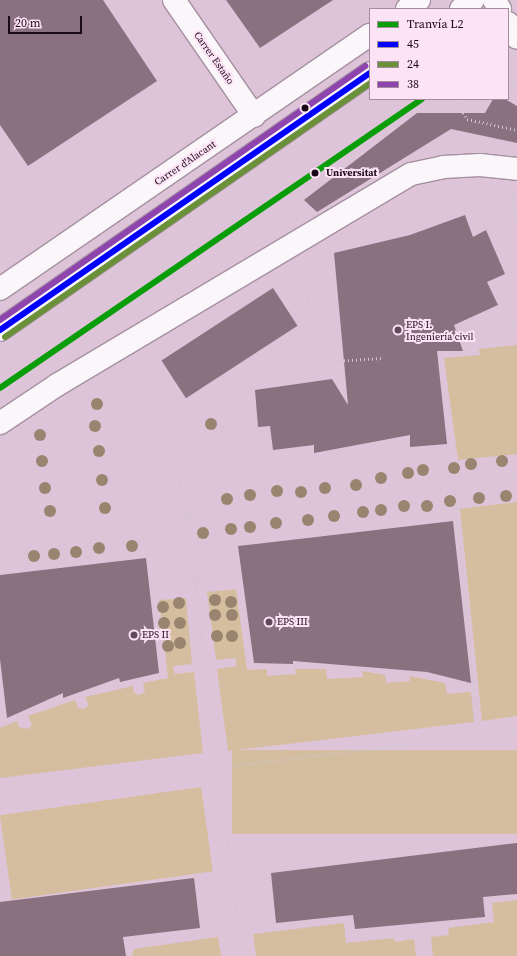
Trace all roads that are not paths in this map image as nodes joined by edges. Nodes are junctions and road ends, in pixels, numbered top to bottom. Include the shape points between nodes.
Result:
1 (174, 0) edge
2 (419, 0) edge
3 (473, 0) edge
4 (408, 8) edge
5 (462, 8) edge
6 (509, 25) edge
7 (369, 36) edge
8 (517, 38) edge
9 (369, 74) edge
10 (254, 116) junction
11 (515, 178) edge
12 (0, 289) edge
13 (0, 330) edge
14 (0, 423) edge

1 - 10 main road, Carrer Estaño
2 - 4 main road
3 - 5 main road
6 - 8 main road
7 - 10 main road, Carrer d'Alacant
9 - 13 main road
10 - 12 main road, Carrer d'Alacant
11 - 14 main road via 480,165 443,167 411,174 57,384

